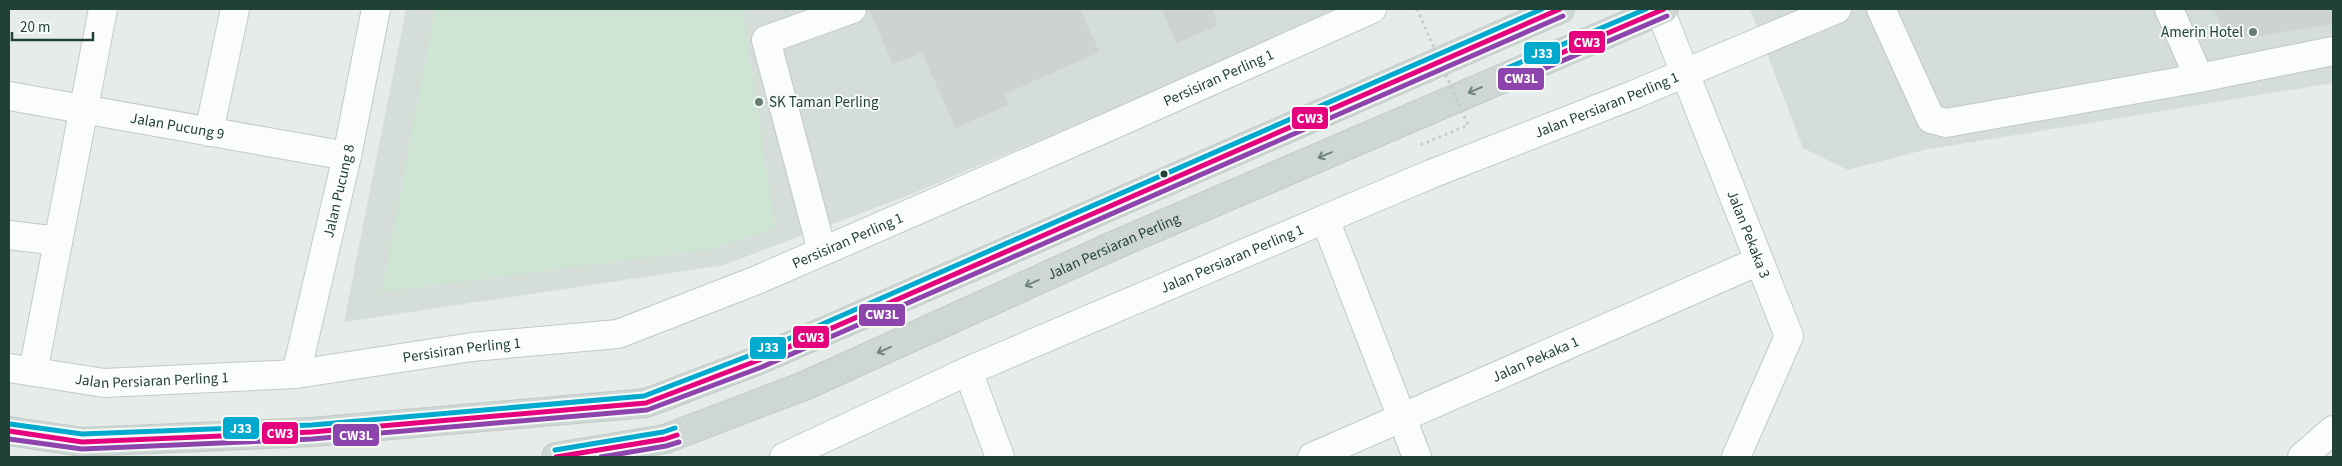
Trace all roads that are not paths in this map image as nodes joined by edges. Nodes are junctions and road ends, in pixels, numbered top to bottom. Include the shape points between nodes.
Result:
1 (103, 9) edge
2 (234, 9) edge
3 (376, 9) edge
4 (852, 9) edge
5 (1372, 9) edge
6 (1560, 9) edge
7 (1837, 9) edge
8 (1880, 9) edge
9 (2169, 9) edge
10 (1662, 10) edge
11 (1331, 17) edge
12 (2333, 51) edge
13 (1685, 74) junction
14 (2199, 78) junction
15 (9, 96) edge
16 (84, 109) junction
17 (209, 132) junction
18 (347, 156) junction
19 (1325, 219) junction
20 (9, 235) edge
21 (58, 241) junction
22 (822, 251) junction
23 (1759, 261) junction
24 (21, 370) edge
25 (968, 371) junction
26 (296, 374) junction
27 (1403, 417) junction
28 (9, 431) edge
29 (556, 457) edge
30 (784, 457) edge
31 (1000, 457) edge
32 (1312, 457) edge
33 (1417, 457) edge
34 (1736, 457) edge

1 - 16 street
2 - 17 street
3 - 18 street, Jalan Pucung 8
4 - 22 street via 766,40
5 - 11 street, Persisiran Perling 1
6 - 28 main road via 768,356 646,403 312,432 91,442
7 - 13 street
8 - 14 street via 1931,119 1946,123
9 - 14 street
10 - 13 street, Jalan Pekaka 3
10 -> 29 main road, Jalan Persiaran Perling via 1115,245 804,386 665,440
11 - 22 street, Persisiran Perling 1 via 1106,128
12 - 14 street
13 - 19 street, Jalan Persiaran Perling 1
13 - 23 street, Jalan Pekaka 3
15 - 16 street, Jalan Pucung 9
16 - 17 street, Jalan Pucung 9
16 - 21 street
17 - 18 street, Jalan Pucung 9
18 - 26 street, Jalan Pucung 8
19 - 25 street, Jalan Persiaran Perling 1
19 - 27 street
20 - 21 street
21 - 24 street
22 - 26 street, Persisiran Perling 1 via 618,334 472,348
23 - 27 street, Jalan Pekaka 1
23 - 34 street, Jalan Pekaka 3 via 1789,336
24 - 26 street, Jalan Persiaran Perling 1 via 104,383
25 - 30 street, Jalan Persiaran Perling 1
25 - 31 street
27 - 32 street, Jalan Pekaka 1
27 - 33 street

